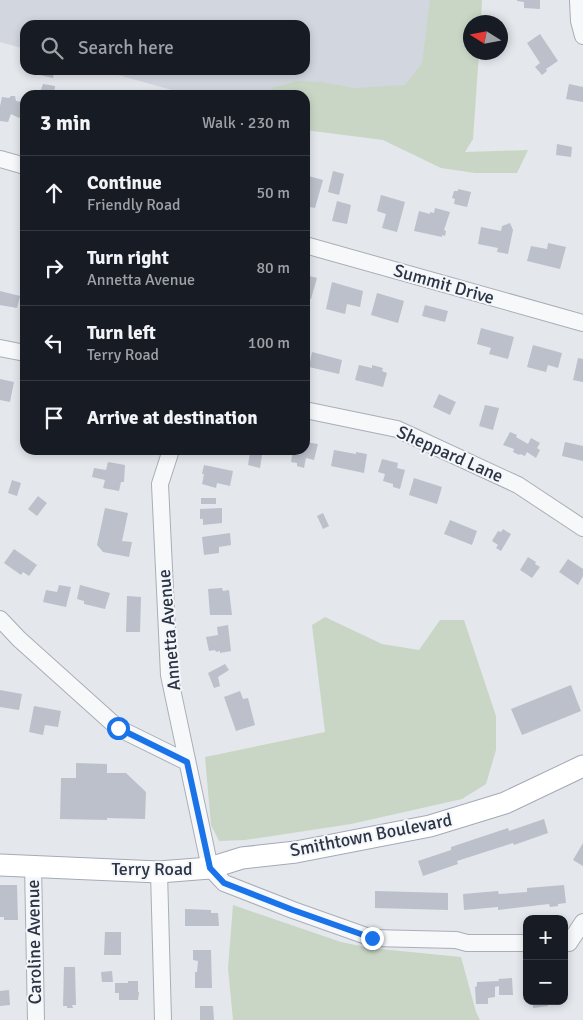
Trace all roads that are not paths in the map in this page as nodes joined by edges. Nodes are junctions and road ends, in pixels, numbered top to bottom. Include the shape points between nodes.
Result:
1 (578, 0) edge
2 (583, 36) edge
3 (0, 159) edge
4 (20, 165) edge
5 (310, 246) edge
6 (583, 323) edge
7 (0, 348) edge
8 (20, 352) edge
9 (310, 411) edge
10 (169, 455) edge
11 (583, 528) edge
12 (0, 619) edge
13 (187, 762) junction
14 (583, 766) edge
15 (0, 865) edge
16 (33, 865) junction
17 (210, 868) junction
18 (159, 872) junction
19 (583, 922) edge
20 (523, 943) edge
21 (572, 944) edge
22 (36, 1020) edge
23 (163, 1020) edge

1 - 2 street
3 - 4 street
5 - 6 street, Summit Drive
7 - 8 street
9 - 11 street, Sheppard Lane via 397,429 518,485
10 - 13 street, Annetta Avenue via 160,484 169,675
12 - 13 street via 118,728
13 - 17 street, Annetta Avenue
14 - 17 main road, Smithtown Boulevard via 505,803 430,826 296,852 242,858
15 - 16 main road, Terry Road
16 - 18 main road, Terry Road
16 - 22 street, Caroline Avenue
17 - 18 main road, Terry Road
17 - 20 street, Terry Road via 224,883 372,938
18 - 23 street
19 - 21 street

